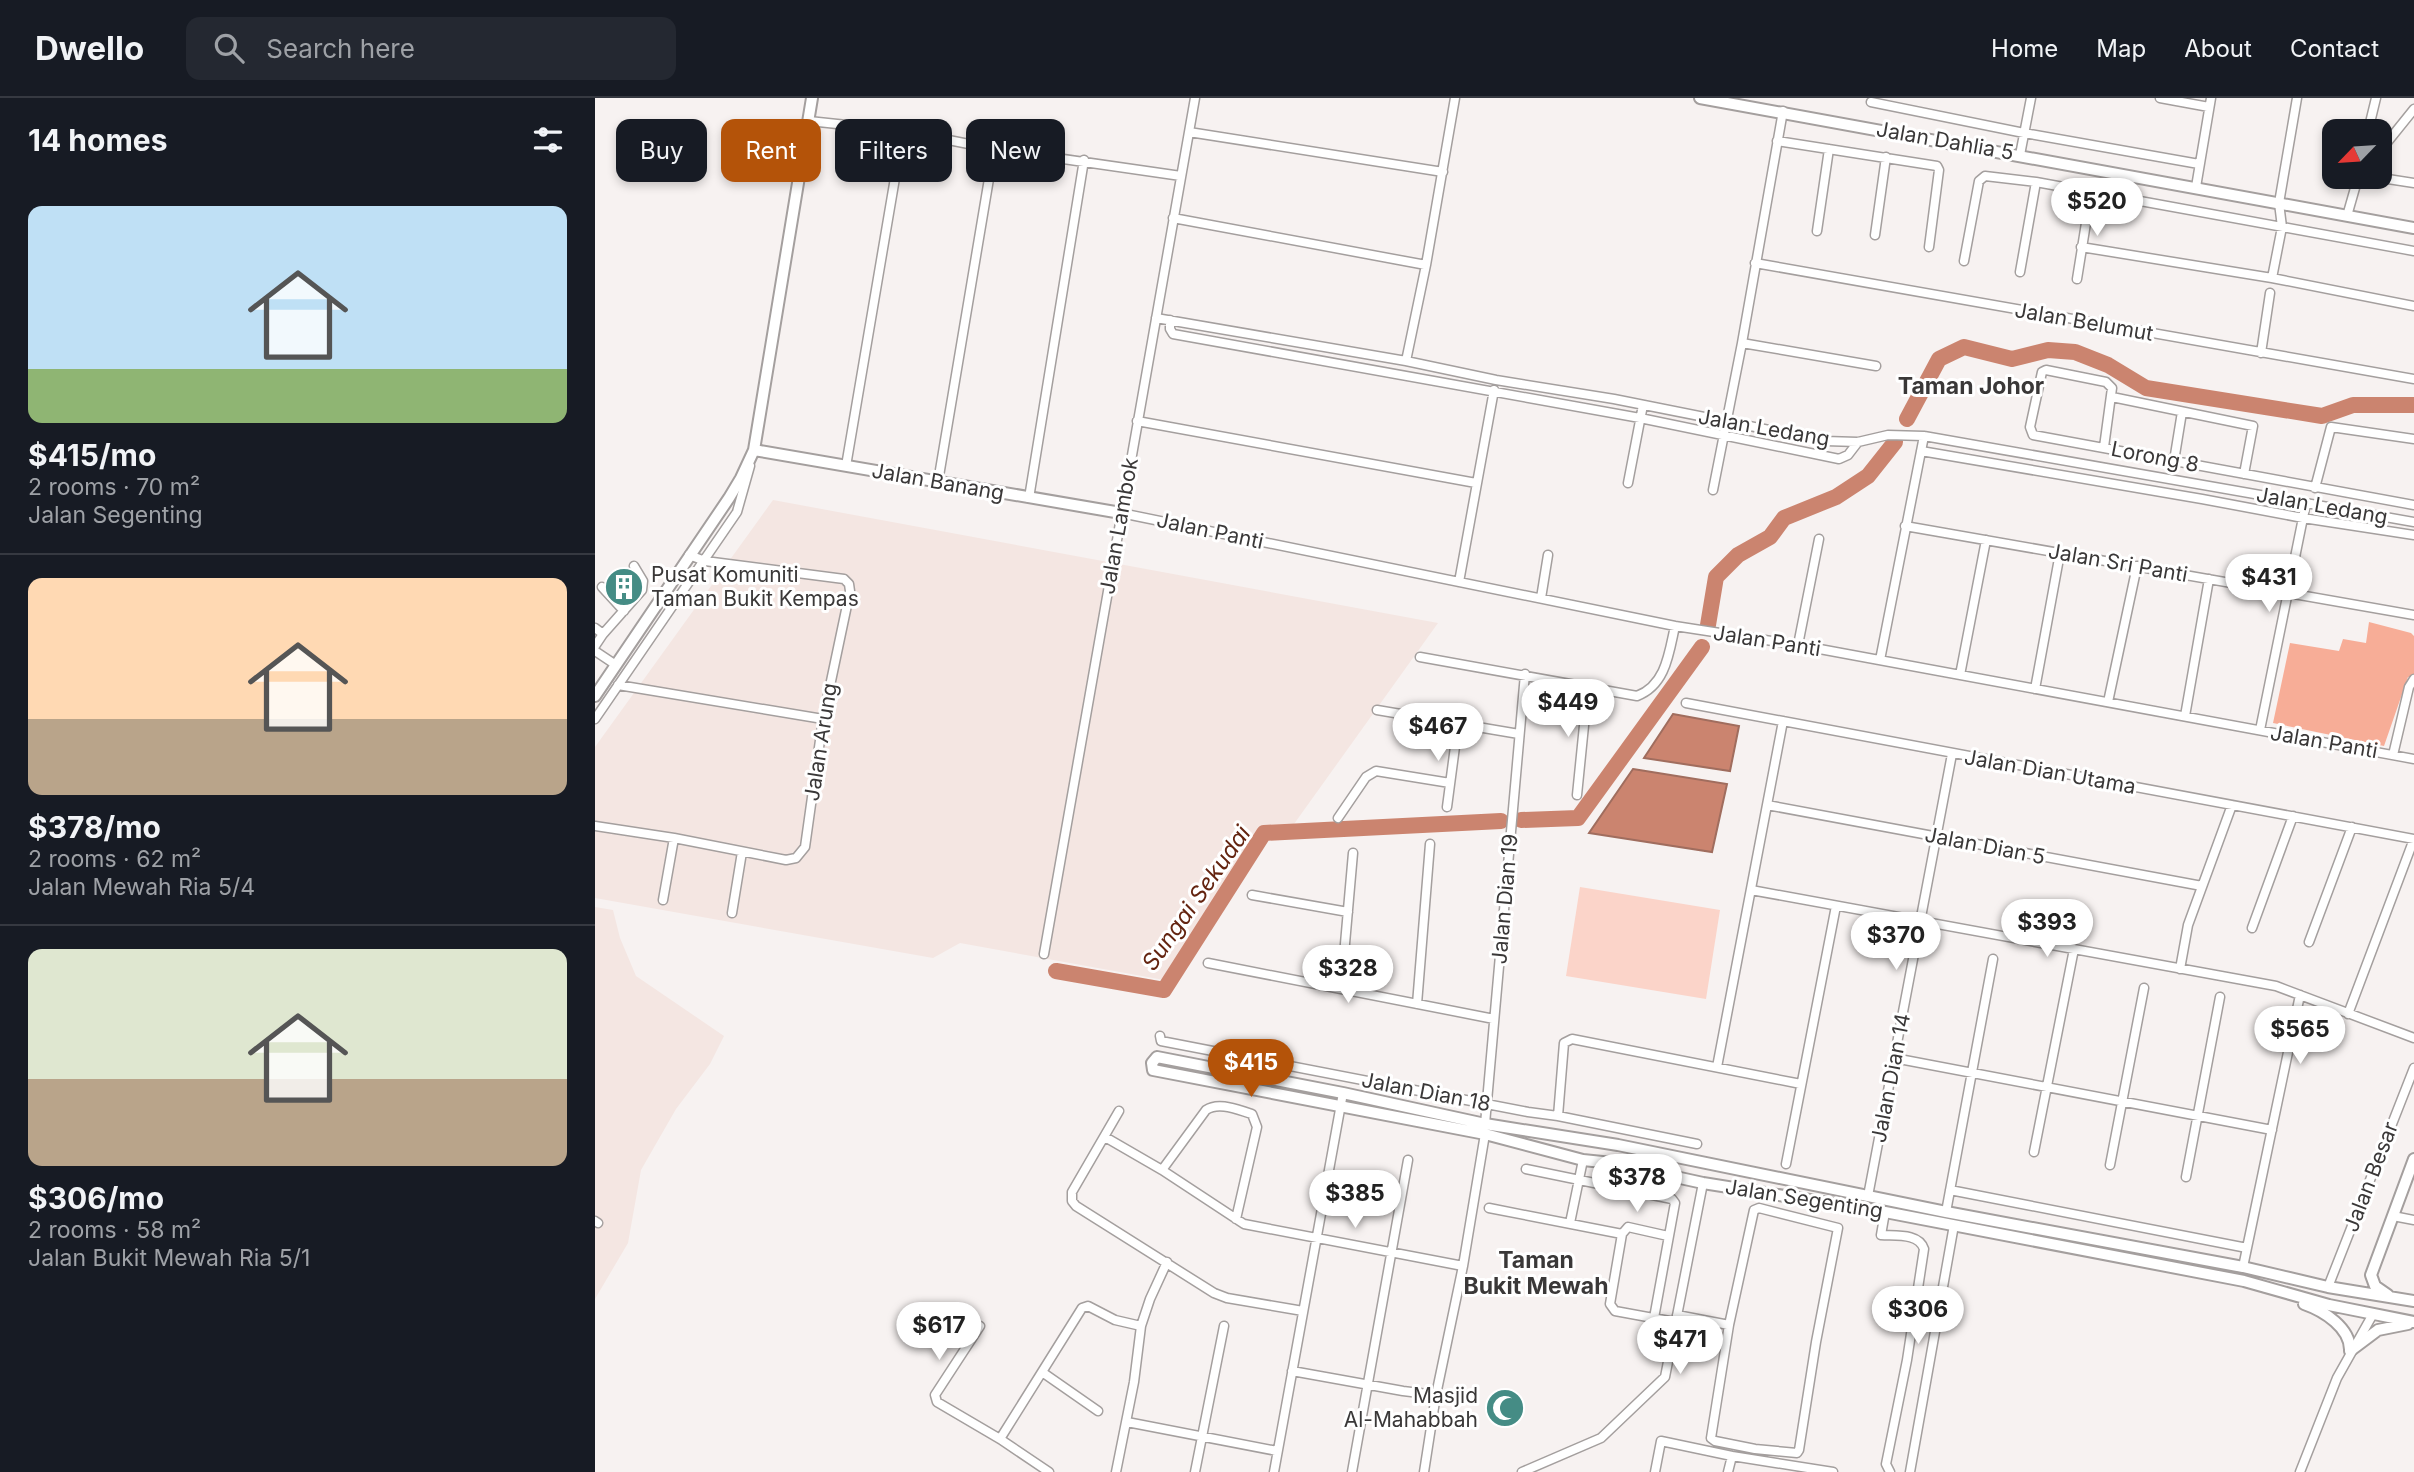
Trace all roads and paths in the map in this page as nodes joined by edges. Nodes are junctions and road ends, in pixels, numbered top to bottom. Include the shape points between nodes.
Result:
1 (812, 98) edge
2 (1195, 98) edge
3 (1455, 98) edge
4 (1700, 98) edge
5 (2031, 98) edge
6 (2160, 98) edge
7 (2297, 98) edge
8 (2376, 98) edge
9 (1871, 102) dead end
10 (2210, 102) edge
11 (1766, 103) edge
12 (2414, 109) edge
13 (1783, 111) junction
14 (809, 119) edge
15 (2371, 119) edge
16 (1189, 132) junction
17 (2024, 133) junction
18 (2392, 136) edge
19 (1777, 141) junction
20 (1829, 149) junction
21 (2020, 155) junction
22 (1886, 157) junction
23 (1065, 158) edge
24 (1084, 160) junction
25 (2199, 164) junction
26 (1443, 173) junction
27 (1181, 176) junction
28 (2392, 180) edge
29 (799, 182) edge
30 (893, 182) edge
31 (988, 182) edge
32 (2036, 182) junction
33 (2414, 183) edge
34 (2196, 187) junction
35 (2354, 189) edge
36 (2091, 192) junction
37 (2279, 203) junction
38 (2347, 216) junction
39 (1174, 218) junction
40 (2282, 227) junction
41 (2414, 228) edge
42 (1817, 231) dead end
43 (1875, 235) dead end
44 (1929, 247) dead end
45 (2081, 247) junction
46 (2414, 251) edge
47 (1964, 261) dead end
48 (1755, 263) junction
49 (1426, 265) junction
50 (2020, 272) dead end
51 (2272, 278) junction
52 (2077, 279) dead end
53 (2270, 293) dead end
54 (2414, 306) edge
55 (1156, 318) junction
56 (1170, 320) junction
57 (1742, 343) junction
58 (2261, 353) junction
59 (1406, 360) junction
60 (1876, 366) dead end
61 (2414, 379) edge
62 (1496, 380) junction
63 (1493, 392) junction
64 (2112, 393) junction
65 (1643, 405) junction
66 (2182, 412) junction
67 (1640, 418) junction
68 (1137, 421) junction
69 (1726, 423) junction
70 (1724, 434) junction
71 (1924, 436) junction
72 (2414, 439) edge
73 (1858, 442) junction
74 (2104, 447) junction
75 (754, 450) junction
76 (1921, 451) junction
77 (2174, 461) junction
78 (846, 466) junction
79 (2116, 470) junction
80 (2244, 474) junction
81 (938, 482) junction
82 (1476, 483) junction
83 (1628, 483) dead end
84 (2113, 484) junction
85 (2315, 488) junction
86 (1713, 490) dead end
87 (1029, 498) junction
88 (2307, 503) junction
89 (2414, 505) edge
90 (1121, 513) junction
91 (2303, 518) junction
92 (2414, 522) edge
93 (1905, 526) junction
94 (2414, 535) edge
95 (1819, 538) dead end
96 (1986, 540) junction
97 (2060, 553) junction
98 (689, 555) junction
99 (1548, 555) dead end
100 (705, 561) junction
101 (634, 566) dead end
102 (2137, 566) junction
103 (2209, 579) junction
104 (1459, 582) junction
105 (602, 587) dead end
106 (2288, 593) junction
107 (1541, 598) junction
108 (624, 611) junction
109 (2414, 615) edge
110 (1675, 626) junction
111 (595, 628) edge
112 (604, 634) junction
113 (1798, 645) junction
114 (595, 648) edge
115 (1420, 657) dead end
116 (1880, 660) junction
117 (616, 665) junction
118 (1525, 674) junction
119 (1960, 675) junction
120 (2414, 679) edge
121 (618, 685) junction
122 (1588, 686) junction
123 (2035, 689) junction
124 (595, 695) edge
125 (2108, 702) junction
126 (1686, 703) dead end
127 (1377, 710) dead end
128 (2185, 716) junction
129 (595, 719) edge
130 (823, 719) junction
131 (1783, 721) junction
132 (1458, 724) junction
133 (2260, 730) junction
134 (1519, 734) junction
135 (1952, 754) junction
136 (2393, 755) junction
137 (2414, 759) edge
138 (1450, 783) junction
139 (1577, 795) dead end
140 (1767, 805) junction
141 (2232, 805) junction
142 (1447, 807) dead end
143 (2293, 816) junction
144 (1338, 818) dead end
145 (595, 826) edge
146 (2352, 827) junction
147 (1936, 837) junction
148 (674, 838) junction
149 (2414, 839) edge
150 (1430, 844) dead end
151 (742, 852) junction
152 (1353, 853) dead end
153 (2202, 886) junction
154 (1751, 890) junction
155 (1252, 895) dead end
156 (663, 900) dead end
157 (1836, 905) junction
158 (1348, 912) junction
159 (732, 913) dead end
160 (1920, 921) junction
161 (2252, 928) dead end
162 (2309, 942) dead end
163 (2074, 949) junction
164 (1044, 954) dead end
165 (1993, 959) dead end
166 (1208, 963) dead end
167 (2180, 969) junction
168 (2144, 988) dead end
169 (1341, 989) junction
170 (2300, 995) junction
171 (2220, 997) dead end
172 (1417, 1004) junction
173 (2349, 1014) junction
174 (1494, 1019) junction
175 (1160, 1036) dead end
176 (2414, 1038) edge
177 (1894, 1058) junction
178 (1717, 1068) junction
179 (2414, 1068) edge
180 (1972, 1073) junction
181 (1801, 1084) junction
182 (2047, 1087) junction
183 (1343, 1093) junction
184 (2123, 1102) junction
185 (1486, 1103) junction
186 (1340, 1107) junction
187 (1119, 1111) dead end
188 (1557, 1116) junction
189 (2198, 1116) junction
190 (1485, 1129) junction
191 (2272, 1130) junction
192 (1105, 1138) junction
193 (1611, 1144) junction
194 (1697, 1144) dead end
195 (2034, 1152) dead end
196 (1666, 1155) junction
197 (2414, 1159) edge
198 (1408, 1160) dead end
199 (1583, 1160) junction
200 (1612, 1163) junction
201 (1786, 1164) dead end
202 (2110, 1166) dead end
203 (1526, 1169) dead end
204 (1162, 1170) junction
205 (1661, 1174) junction
206 (2186, 1177) dead end
207 (1579, 1179) junction
208 (1703, 1183) junction
209 (1950, 1190) junction
210 (1868, 1196) junction
211 (1489, 1208) dead end
212 (1885, 1212) junction
213 (1946, 1212) junction
214 (2393, 1216) junction
215 (1236, 1219) junction
216 (2414, 1220) edge
217 (1570, 1223) junction
218 (1954, 1225) junction
219 (1622, 1234) junction
220 (1668, 1236) junction
221 (1317, 1238) junction
222 (2247, 1248) junction
223 (1391, 1252) junction
224 (1167, 1262) junction
225 (1463, 1266) junction
226 (2243, 1267) junction
227 (2328, 1287) junction
228 (2273, 1290) junction
229 (2358, 1292) junction
230 (2392, 1296) junction
231 (2414, 1301) edge
232 (1303, 1311) junction
233 (2373, 1314) junction
234 (1654, 1318) junction
235 (1676, 1318) junction
236 (2414, 1323) edge
237 (1729, 1325) junction
238 (980, 1326) dead end
239 (1141, 1326) junction
240 (1224, 1326) dead end
241 (2350, 1351) junction
242 (1042, 1371) junction
243 (1292, 1371) junction
244 (1366, 1385) junction
245 (1436, 1395) junction
246 (1098, 1411) dead end
247 (1127, 1422) junction
248 (1203, 1436) junction
249 (1000, 1439) junction
250 (1277, 1451) junction
251 (1732, 1456) junction
252 (1809, 1470) edge
253 (1049, 1472) edge
254 (1116, 1472) edge
255 (1195, 1472) edge
256 (1274, 1472) edge
257 (1352, 1472) edge
258 (1424, 1472) edge
259 (1522, 1472) edge
260 (1655, 1472) edge
261 (1728, 1472) edge
262 (1833, 1472) edge
263 (1891, 1472) edge
264 (1910, 1472) edge
265 (2300, 1472) edge

1 - 14 street
2 - 16 street, Jalan Lambok
3 - 26 street
4 - 11 street, Jalan Dahlia 5
5 - 17 street
6 - 10 street
7 - 37 street
8 - 15 street
9 - 17 street
10 - 25 street
11 - 13 street, Jalan Dahlia 5
12 - 18 street
13 - 19 street
13 - 21 street, Jalan Dahlia 5
16 - 26 street
16 - 27 street, Jalan Lambok
17 - 21 street
17 - 25 street
19 - 20 street
19 - 48 street
20 - 22 street
20 - 42 street
21 - 34 street, Jalan Dahlia 5
22 - 43 street
22 - 44 street via 1933,164 1940,170
23 - 24 street
24 - 27 street
24 - 87 street
25 - 34 street
26 - 49 street
27 - 39 street, Jalan Lambok
28 - 33 street
29 - 75 street
30 - 78 street
31 - 81 street
32 - 36 street, Jalan Dahlia 5
32 - 47 street, Jalan Dahlia 5 via 1989,176 1979,181
32 - 50 street
34 - 37 street, Jalan Dahlia 5
35 - 38 street
36 - 40 street, Jalan Dahlia 5
36 - 45 street
37 - 38 street, Jalan Dahlia 5
37 - 40 street
38 - 41 street, Jalan Dahlia 5
39 - 49 street
39 - 55 street, Jalan Lambok
40 - 46 street, Jalan Dahlia 5
40 - 51 street
45 - 51 street
45 - 52 street
48 - 57 street
48 - 58 street, Jalan Belumut
49 - 59 street
51 - 54 street
53 - 58 street
55 - 56 street, Jalan Ledang
55 - 68 street, Jalan Lambok
56 - 59 street, Jalan Ledang
56 - 63 street via 1173,334
57 - 60 street
57 - 69 street
58 - 61 street, Jalan Belumut
59 - 62 street, Jalan Ledang
62 - 63 street
62 - 65 street, Jalan Ledang
63 - 67 street
63 - 82 street
64 - 66 street
64 - 74 street
64 - 74 street, Lorong 8 via 2106,382 2044,370 2030,427 2033,435
65 - 67 street
65 - 69 street, Jalan Ledang
66 - 77 street
66 - 80 street via 2253,426
67 - 70 street
67 - 83 street
68 - 82 street
68 - 90 street, Jalan Lambok
69 - 70 street
69 - 73 street, Jalan Ledang via 1825,441
70 - 73 street via 1839,459
70 - 86 street
71 - 73 street, Jalan Ledang via 1888,435
71 - 76 street
71 - 79 street, Jalan Ledang
72 - 85 street via 2331,427
74 - 77 street, Lorong 8
75 - 78 street, Jalan Banang
75 - 98 street via 729,498
75 - 100 street via 737,512
76 - 84 street
76 - 93 street
77 - 80 street, Lorong 8
78 - 81 street, Jalan Banang
79 - 84 street
79 - 88 street, Jalan Ledang
80 - 85 street, Lorong 8
81 - 87 street, Jalan Banang
82 - 104 street
84 - 91 street
85 - 89 street, Lorong 8
87 - 90 street, Jalan Banang
88 - 91 street
88 - 92 street, Jalan Ledang
90 - 104 street, Jalan Panti
90 - 164 street, Jalan Lambok
91 - 94 street
91 - 106 street
93 - 96 street, Jalan Sri Panti
93 - 116 street
95 - 113 street
96 - 97 street, Jalan Sri Panti
96 - 119 street
97 - 102 street, Jalan Sri Panti
97 - 123 street
98 - 100 street, Jalan Arung
98 - 117 street
99 - 107 street
100 - 121 street
100 - 130 street, Jalan Arung via 849,583
101 - 108 street via 643,581 642,590
102 - 103 street, Jalan Sri Panti
102 - 125 street
103 - 106 street, Jalan Sri Panti
103 - 128 street
104 - 107 street, Jalan Panti
105 - 108 street
106 - 109 street, Jalan Sri Panti
106 - 133 street
107 - 110 street, Jalan Panti
108 - 112 street
110 - 113 street, Jalan Panti
110 - 122 street via 1666,668 1645,693 1637,696
111 - 112 street
112 - 114 street
113 - 116 street, Jalan Panti
114 - 117 street
115 - 118 street
116 - 119 street, Jalan Panti
117 - 124 street
118 - 122 street
118 - 134 street, Jalan Dian 19
119 - 123 street, Jalan Panti
120 - 136 street
121 - 129 street
121 - 130 street
122 - 139 street
123 - 125 street, Jalan Panti
125 - 128 street, Jalan Panti
126 - 131 street, Jalan Dian Utama
127 - 132 street
128 - 133 street, Jalan Panti
130 - 151 street, Jalan Arung via 805,848 796,858 786,860
131 - 135 street, Jalan Dian Utama
131 - 140 street
132 - 134 street
132 - 138 street
133 - 136 street, Jalan Panti
134 - 174 street, Jalan Dian 19
135 - 141 street, Jalan Dian Utama
135 - 147 street, Jalan Dian 14
136 - 137 street, Jalan Panti
138 - 142 street
138 - 144 street via 1376,771 1366,777
140 - 147 street, Jalan Dian 5
140 - 154 street
141 - 143 street, Jalan Dian Utama
141 - 153 street
143 - 146 street, Jalan Dian Utama
143 - 161 street
145 - 148 street, Jalan Arung
146 - 149 street, Jalan Dian Utama
146 - 162 street
147 - 153 street, Jalan Dian 5
147 - 160 street, Jalan Dian 14
148 - 151 street, Jalan Arung
148 - 156 street
149 - 173 street
150 - 172 street
151 - 159 street
152 - 158 street
153 - 167 street via 2188,925
154 - 157 street
154 - 178 street
155 - 158 street
157 - 160 street
157 - 181 street
158 - 169 street
160 - 163 street
160 - 177 street, Jalan Dian 14
163 - 167 street
163 - 182 street
165 - 180 street
166 - 169 street
167 - 170 street via 2276,986
168 - 184 street
169 - 172 street
170 - 173 street
170 - 191 street
171 - 189 street
172 - 174 street
173 - 176 street
174 - 185 street, Jalan Dian 19
175 - 185 street, Jalan Dian 18 via 1161,1041
177 - 180 street
177 - 210 street, Jalan Dian 14
178 - 181 street
178 - 188 street via 1568,1040 1564,1043
179 - 227 street, Jalan Besar
180 - 182 street
180 - 209 street
181 - 201 street
182 - 184 street
182 - 195 street
183 - 186 street
183 - 186 street, Jalan Segenting via 1157,1057 1152,1063 1153,1070
183 - 190 street, Jalan Segenting
184 - 189 street
184 - 202 street
185 - 188 street, Jalan Dian 18
185 - 190 street, Jalan Dian 19
186 - 190 street, Jalan Segenting
186 - 221 street
187 - 192 street
188 - 194 street, Jalan Dian 18
189 - 191 street
189 - 206 street
190 - 193 street, Jalan Segenting
190 - 199 street, Jalan Segenting
190 - 225 street, Jalan Dian 19
191 - 222 street
192 - 204 street
192 - 224 street via 1072,1192 1072,1201
193 - 196 street, Jalan Segenting
193 - 200 street via 1621,1150 1622,1157
196 - 205 street via 1652,1162
196 - 210 street, Jalan Segenting
197 - 214 street, Jalan Besar
198 - 223 street
199 - 200 street, Jalan Segenting
199 - 207 street
200 - 205 street, Jalan Segenting
203 - 207 street
204 - 215 street
204 - 215 street via 1212,1106 1252,1114 1257,1126
205 - 208 street, Jalan Segenting
207 - 217 street
207 - 220 street via 1669,1197 1675,1203
208 - 212 street, Jalan Segenting
208 - 235 street
209 - 213 street
209 - 222 street
210 - 213 street, Jalan Segenting
211 - 217 street
212 - 218 street, Jalan Segenting
212 - 263 street via 1881,1235 1918,1238 1924,1249 1886,1464
213 - 226 street, Jalan Segenting
214 - 216 street
214 - 230 street, Jalan Besar via 2371,1275 2375,1286
215 - 221 street
217 - 219 street
218 - 228 street, Jalan Segenting
218 - 264 street
219 - 220 street via 1628,1227
219 - 234 street via 1611,1309
220 - 234 street
221 - 223 street
221 - 232 street
222 - 226 street
223 - 225 street
223 - 244 street
224 - 232 street via 1227,1298
224 - 239 street
225 - 245 street, Jalan Dian 19
226 - 227 street, Jalan Segenting
226 - 228 street
227 - 229 street, Jalan Segenting
228 - 233 street, Jalan Segenting
228 - 241 street via 2337,1324 2347,1333
229 - 230 street, Jalan Segenting
229 - 233 street via 2371,1299
230 - 231 street, Jalan Segenting
230 - 233 street
232 - 243 street
233 - 236 street, Jalan Segenting
233 - 241 street
234 - 235 street
235 - 237 street
235 - 259 street via 1665,1377 1609,1432
236 - 241 street via 2378,1330
237 - 237 street via 1754,1210 1837,1228 1800,1450 1793,1453 1711,1438
238 - 249 street via 935,1395 937,1402
239 - 242 street via 1115,1320 1088,1306 1082,1308
239 - 247 street
240 - 248 street
241 - 265 street
242 - 246 street
242 - 249 street
243 - 244 street
243 - 250 street
244 - 245 street
244 - 257 street
245 - 258 street, Jalan Dian 19
247 - 248 street
247 - 254 street
248 - 250 street
248 - 255 street
249 - 253 street
250 - 256 street
251 - 252 street
251 - 260 street via 1661,1441
251 - 261 street
252 - 262 street

